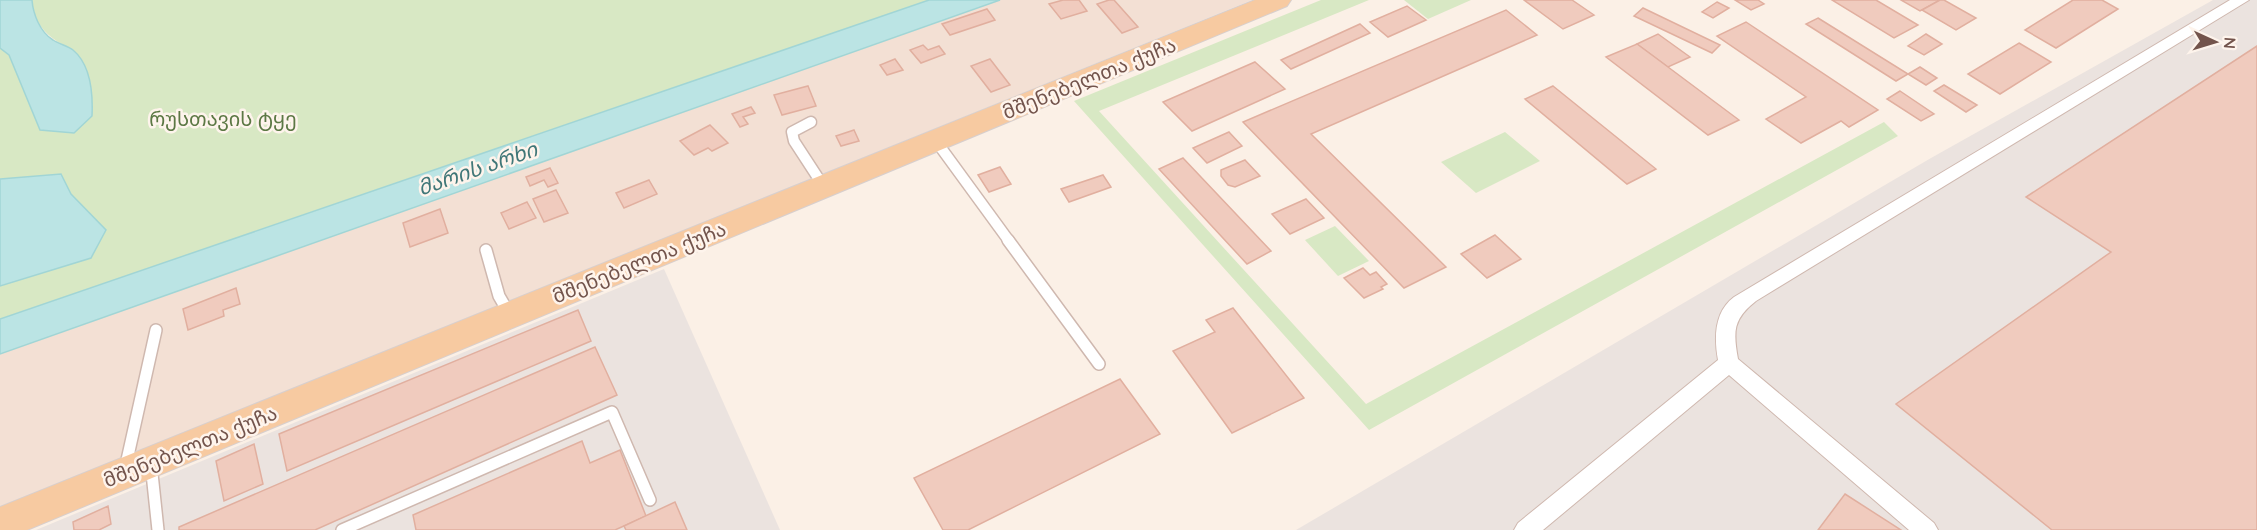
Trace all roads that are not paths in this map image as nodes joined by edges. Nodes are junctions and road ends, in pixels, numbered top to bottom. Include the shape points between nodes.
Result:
1 (1278, 0) edge
2 (2241, 0) edge
3 (811, 122) dead end
4 (936, 141) junction
5 (824, 187) junction
6 (486, 250) dead end
7 (510, 315) junction
8 (156, 330) dead end
9 (1729, 363) junction
10 (1099, 364) dead end
11 (138, 468) junction
12 (650, 500) dead end
13 (9, 524) edge
14 (158, 530) edge
15 (342, 530) edge
16 (1526, 530) edge
17 (1926, 530) edge

1 - 4 main road, მშენებელთა ქუჩა
2 - 9 street via 1749,296 1732,310 1726,330
3 - 5 lane via 792,132
4 - 5 main road, მშენებელთა ქუჩა
4 - 10 lane
5 - 7 main road, მშენებელთა ქუჩა
6 - 7 lane
7 - 11 main road, მშენებელთა ქუჩა
8 - 11 lane
9 - 16 street
9 - 17 street
11 - 13 main road, მშენებელთა ქუჩა
11 - 14 lane
12 - 15 lane via 612,412

